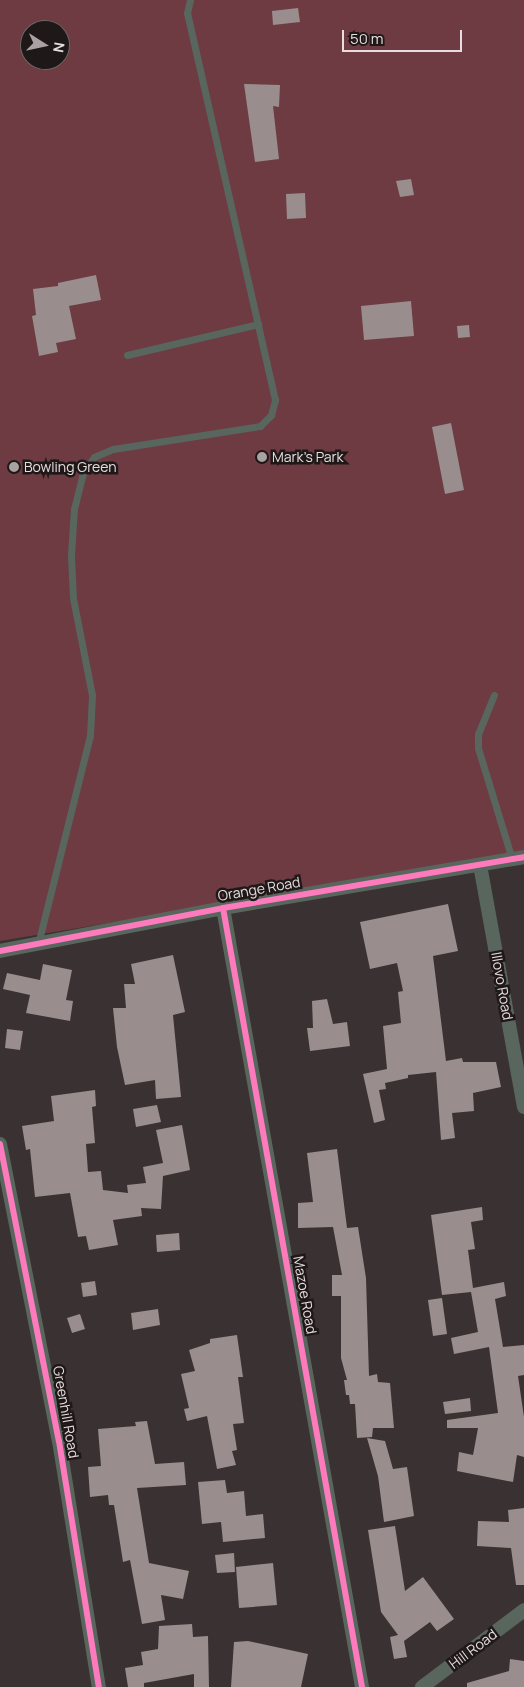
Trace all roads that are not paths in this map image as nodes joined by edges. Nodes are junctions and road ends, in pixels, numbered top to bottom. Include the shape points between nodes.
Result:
1 (190, 0) edge
2 (258, 324) junction
3 (127, 355) dead end
4 (494, 695) dead end
5 (518, 858) edge
6 (480, 865) junction
7 (223, 908) junction
8 (38, 944) junction
9 (0, 951) edge
10 (524, 1107) edge
11 (0, 1144) edge
12 (524, 1610) edge
13 (99, 1687) edge
14 (362, 1687) edge
15 (422, 1687) edge

1 - 2 lane via 187,13
2 - 3 lane
2 - 8 lane via 275,400 271,415 260,426 113,449 94,457 82,476 74,509 71,555 73,598 92,696 90,736
4 - 5 lane via 478,734 478,748
5 - 6 street, Orange Road
6 - 7 street, Orange Road
6 - 10 street, Illovo Road
7 - 8 street, Orange Road
7 - 14 street, Mazoe Road
8 - 9 street, Orange Road
11 - 13 street, Greenhill Road via 57,1431
12 - 15 street, Hill Road

